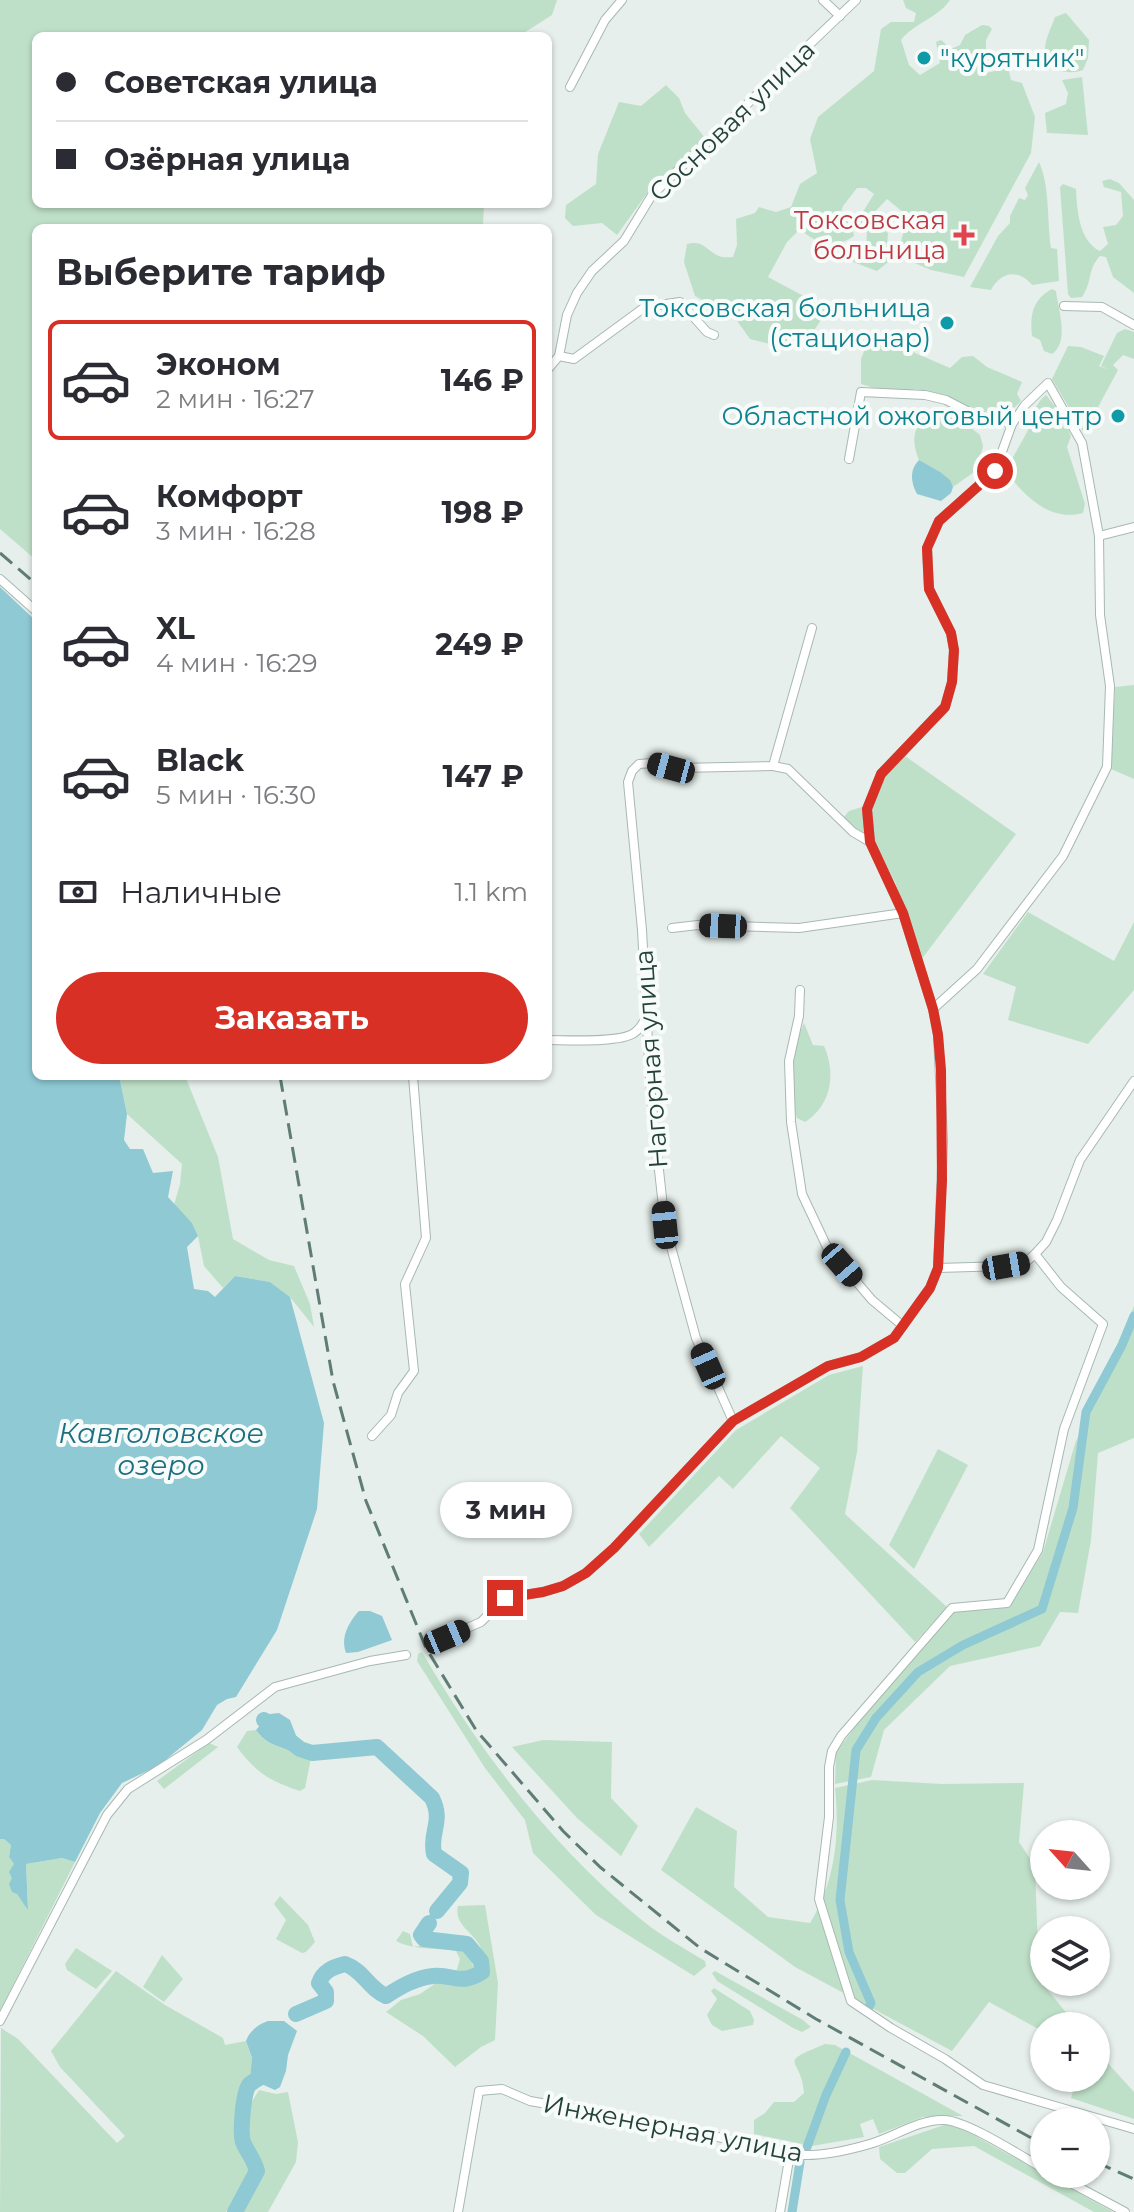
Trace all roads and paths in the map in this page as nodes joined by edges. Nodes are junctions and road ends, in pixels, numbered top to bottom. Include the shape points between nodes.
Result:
1 (622, 0) edge
2 (823, 0) edge
3 (856, 0) edge
4 (840, 16) junction
5 (570, 87) dead end
6 (1064, 306) dead end
7 (1134, 325) edge
8 (714, 335) dead end
9 (559, 356) junction
10 (552, 364) edge
11 (1012, 424) junction
12 (849, 459) dead end
13 (1134, 527) edge
14 (1099, 536) junction
15 (0, 579) edge
16 (32, 607) edge
17 (812, 628) dead end
18 (773, 766) junction
19 (870, 842) junction
20 (903, 913) junction
21 (672, 928) dead end
22 (800, 990) dead end
23 (933, 1009) junction
24 (647, 1017) junction
25 (552, 1040) edge
26 (413, 1080) edge
27 (1134, 1081) edge
28 (1035, 1254) junction
29 (938, 1268) junction
30 (903, 1326) junction
31 (733, 1421) junction
32 (372, 1436) dead end
33 (447, 1637) dead end
34 (406, 1655) dead end
35 (0, 2021) edge
36 (1134, 2129) edge
37 (790, 2154) junction
38 (1030, 2162) edge
39 (1080, 2188) edge
40 (458, 2212) edge
41 (780, 2212) edge
42 (1125, 2212) edge

1 - 5 street via 605,20
2 - 4 street
3 - 4 street, Сосновая улица
4 - 9 street, Сосновая улица via 652,195 624,241 577,293
6 - 7 street via 1102,307
8 - 9 street via 680,302 645,307 574,359
9 - 10 street, Сосновая улица
11 - 12 street via 925,395 861,392
11 - 14 street via 1048,383 1082,443
11 - 19 street via 995,471 939,521 927,548 929,589 951,633 952,682 945,707 881,774 867,809
13 - 14 street
14 - 23 street via 1100,615 1110,686 1107,767 1063,856 977,969
15 - 16 street
17 - 18 street
18 - 19 street via 788,769
18 - 24 street, Нагорная улица via 678,768 652,763 632,771 628,782
19 - 20 street
20 - 21 street via 799,928
20 - 23 street
22 - 30 street via 789,1061 802,1194 827,1247 872,1300
23 - 29 street via 943,1141
24 - 25 street via 631,1036
24 - 31 street, Нагорная улица via 665,1225 696,1338
26 - 32 street via 426,1238 405,1284 414,1371 391,1415
27 - 28 street via 1080,1160 1057,1220
28 - 29 street via 1006,1266
28 - 36 street via 1061,1287 1103,1324 1064,1429 1038,1550 1007,1603 952,1608 832,1751 819,1899 851,2001 983,2085
29 - 30 street
30 - 31 street via 894,1338 861,1357 828,1366
31 - 33 street via 586,1573 563,1586 505,1598 481,1622
34 - 35 street via 275,1687 206,1740 128,1789 107,1815
37 - 38 street, Инженерная улица via 818,2155 946,2120
37 - 40 street, Инженерная улица via 530,2101 502,2089 479,2091
37 - 41 street
39 - 42 street

